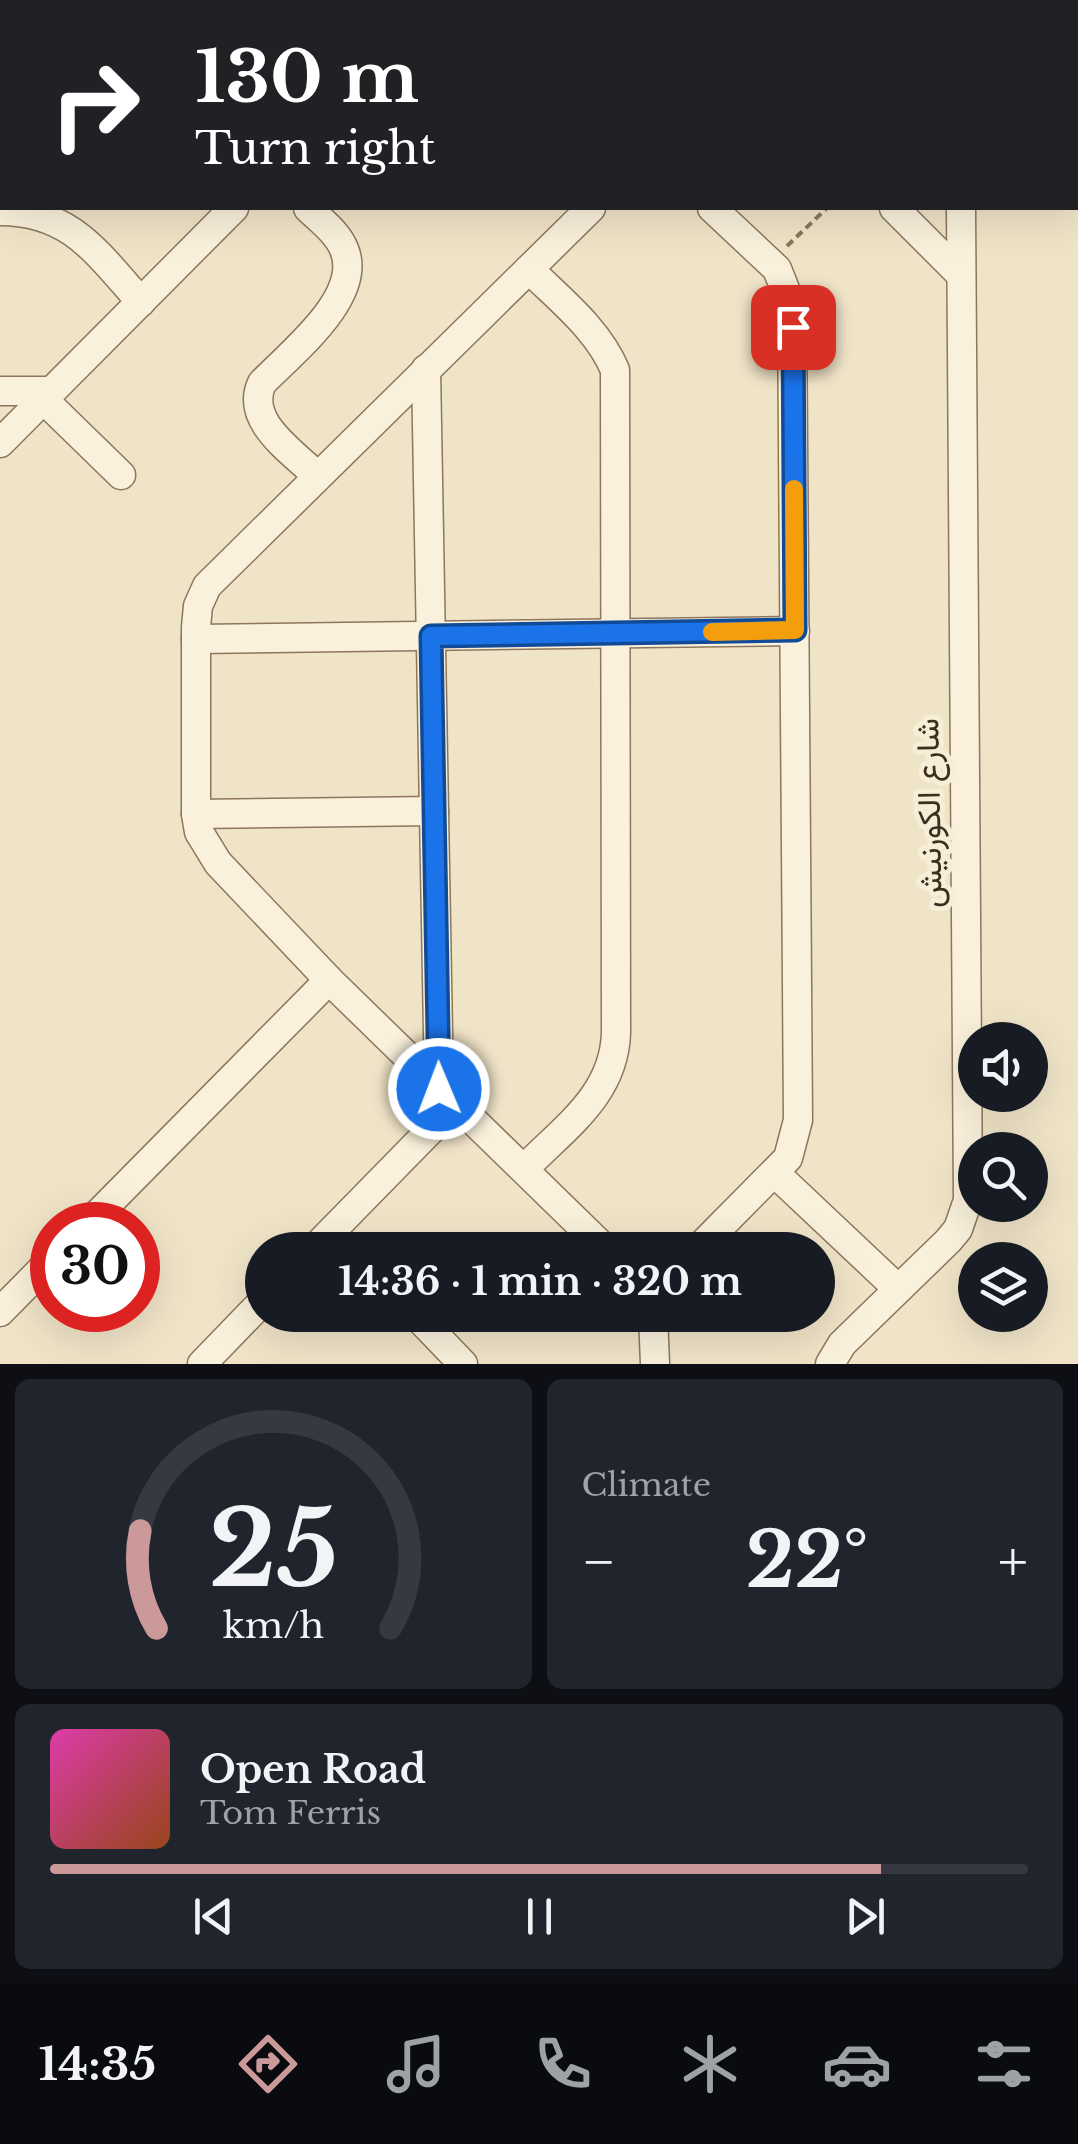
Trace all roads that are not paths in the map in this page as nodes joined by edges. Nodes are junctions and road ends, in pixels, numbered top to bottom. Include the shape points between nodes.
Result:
1 (0, 210) edge
2 (232, 210) edge
3 (310, 210) edge
4 (588, 210) edge
5 (714, 210) edge
6 (896, 210) edge
7 (961, 210) edge
8 (529, 269) junction
9 (961, 275) junction
10 (141, 302) junction
11 (426, 369) junction
12 (0, 391) edge
13 (48, 395) junction
14 (0, 443) edge
15 (121, 475) dead end
16 (316, 476) junction
17 (795, 630) junction
18 (617, 633) junction
19 (431, 636) junction
20 (196, 639) junction
21 (434, 811) junction
22 (196, 814) junction
23 (330, 980) junction
24 (447, 1097) junction
25 (524, 1169) junction
26 (776, 1174) junction
27 (109, 1202) edge
28 (340, 1232) edge
29 (588, 1232) edge
30 (716, 1232) edge
31 (30, 1281) edge
32 (898, 1290) junction
33 (0, 1312) edge
34 (245, 1320) edge
35 (432, 1332) edge
36 (654, 1332) edge
37 (203, 1364) edge
38 (463, 1364) edge
39 (655, 1364) edge
40 (830, 1364) edge

1 - 10 street via 66,224
2 - 10 street
3 - 16 street via 344,248 345,289 262,384 256,411
4 - 8 street
5 - 17 street via 769,262 792,307
6 - 9 street
7 - 9 street, شارع الكورنيش
8 - 11 street
8 - 18 street via 593,332 615,370
9 - 32 street, شارع الكورنيش via 968,1200 958,1229
10 - 13 street
11 - 16 street
11 - 19 street
12 - 13 street
13 - 14 street
13 - 15 street
16 - 20 street via 207,586
17 - 18 street
17 - 26 street via 798,1120 796,1140
18 - 19 street
18 - 25 street via 615,1058 606,1082
19 - 20 street
19 - 21 street
20 - 22 street
21 - 22 street
21 - 24 street
22 - 23 street via 218,863
23 - 24 street
23 - 27 street
24 - 25 street
24 - 28 street
25 - 29 street
26 - 30 street
26 - 32 street
31 - 33 street
32 - 40 street, شارع الكورنيش
34 - 37 street
35 - 38 street
36 - 39 street

